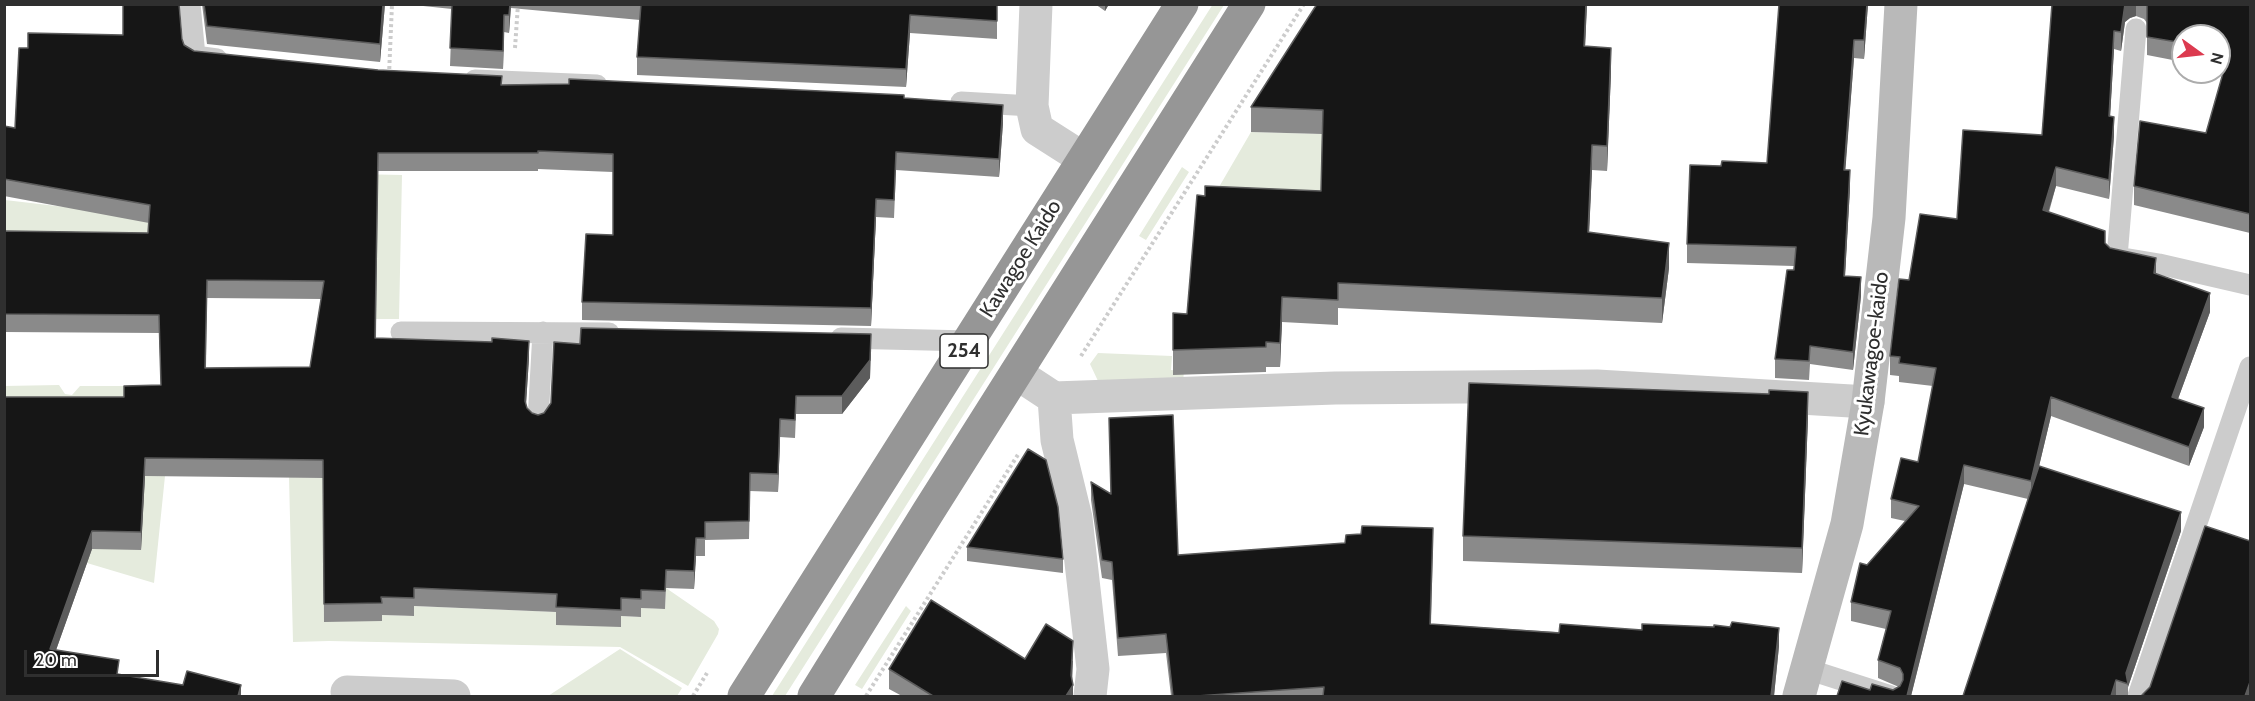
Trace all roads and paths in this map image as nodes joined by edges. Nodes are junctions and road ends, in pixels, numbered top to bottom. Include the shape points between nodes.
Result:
1 (190, 4) edge
2 (392, 4) edge
3 (518, 4) edge
4 (1036, 4) edge
5 (1182, 4) edge
6 (1249, 4) edge
7 (1304, 4) edge
8 (1901, 4) edge
9 (2136, 28) dead end
10 (235, 60) edge
11 (388, 76) edge
12 (456, 79) edge
13 (513, 81) junction
14 (619, 86) edge
15 (938, 101) edge
16 (1032, 106) junction
17 (1084, 159) junction
18 (2250, 285) edge
19 (401, 332) dead end
20 (543, 332) junction
21 (625, 333) edge
22 (825, 338) edge
23 (970, 341) junction
24 (2250, 367) edge
25 (1016, 373) junction
26 (1054, 398) junction
27 (1868, 402) junction
28 (538, 420) edge
29 (1803, 683) edge
30 (347, 692) dead end
31 (454, 696) edge
32 (744, 696) edge
33 (814, 696) edge
34 (866, 696) edge
35 (1090, 696) edge
36 (1891, 696) edge
37 (2138, 696) edge

1 - 10 lane via 195,56
2 - 11 path
3 - 13 path
4 - 16 street
5 - 17 highway, Kawagoe Kaido / 254
6 - 25 highway, 254
7 - 26 path
8 - 27 street, Kyukawagoe-kaido via 1889,218
9 - 18 lane via 2117,257
12 - 13 lane
13 - 14 lane
15 - 16 lane
16 - 17 street via 1037,129
17 - 23 highway, Kawagoe Kaido / 254
19 - 20 lane
20 - 21 lane
20 - 28 lane
22 - 23 lane
23 - 32 highway, Kawagoe Kaido / 254
24 - 37 lane
25 - 26 street
25 - 33 highway, 254
26 - 27 street via 1335,388 1597,386
26 - 34 path
26 - 35 street via 1057,440 1077,518 1093,669
27 - 29 street, Kyukawagoe-kaido via 1847,524
29 - 36 lane
30 - 31 street

